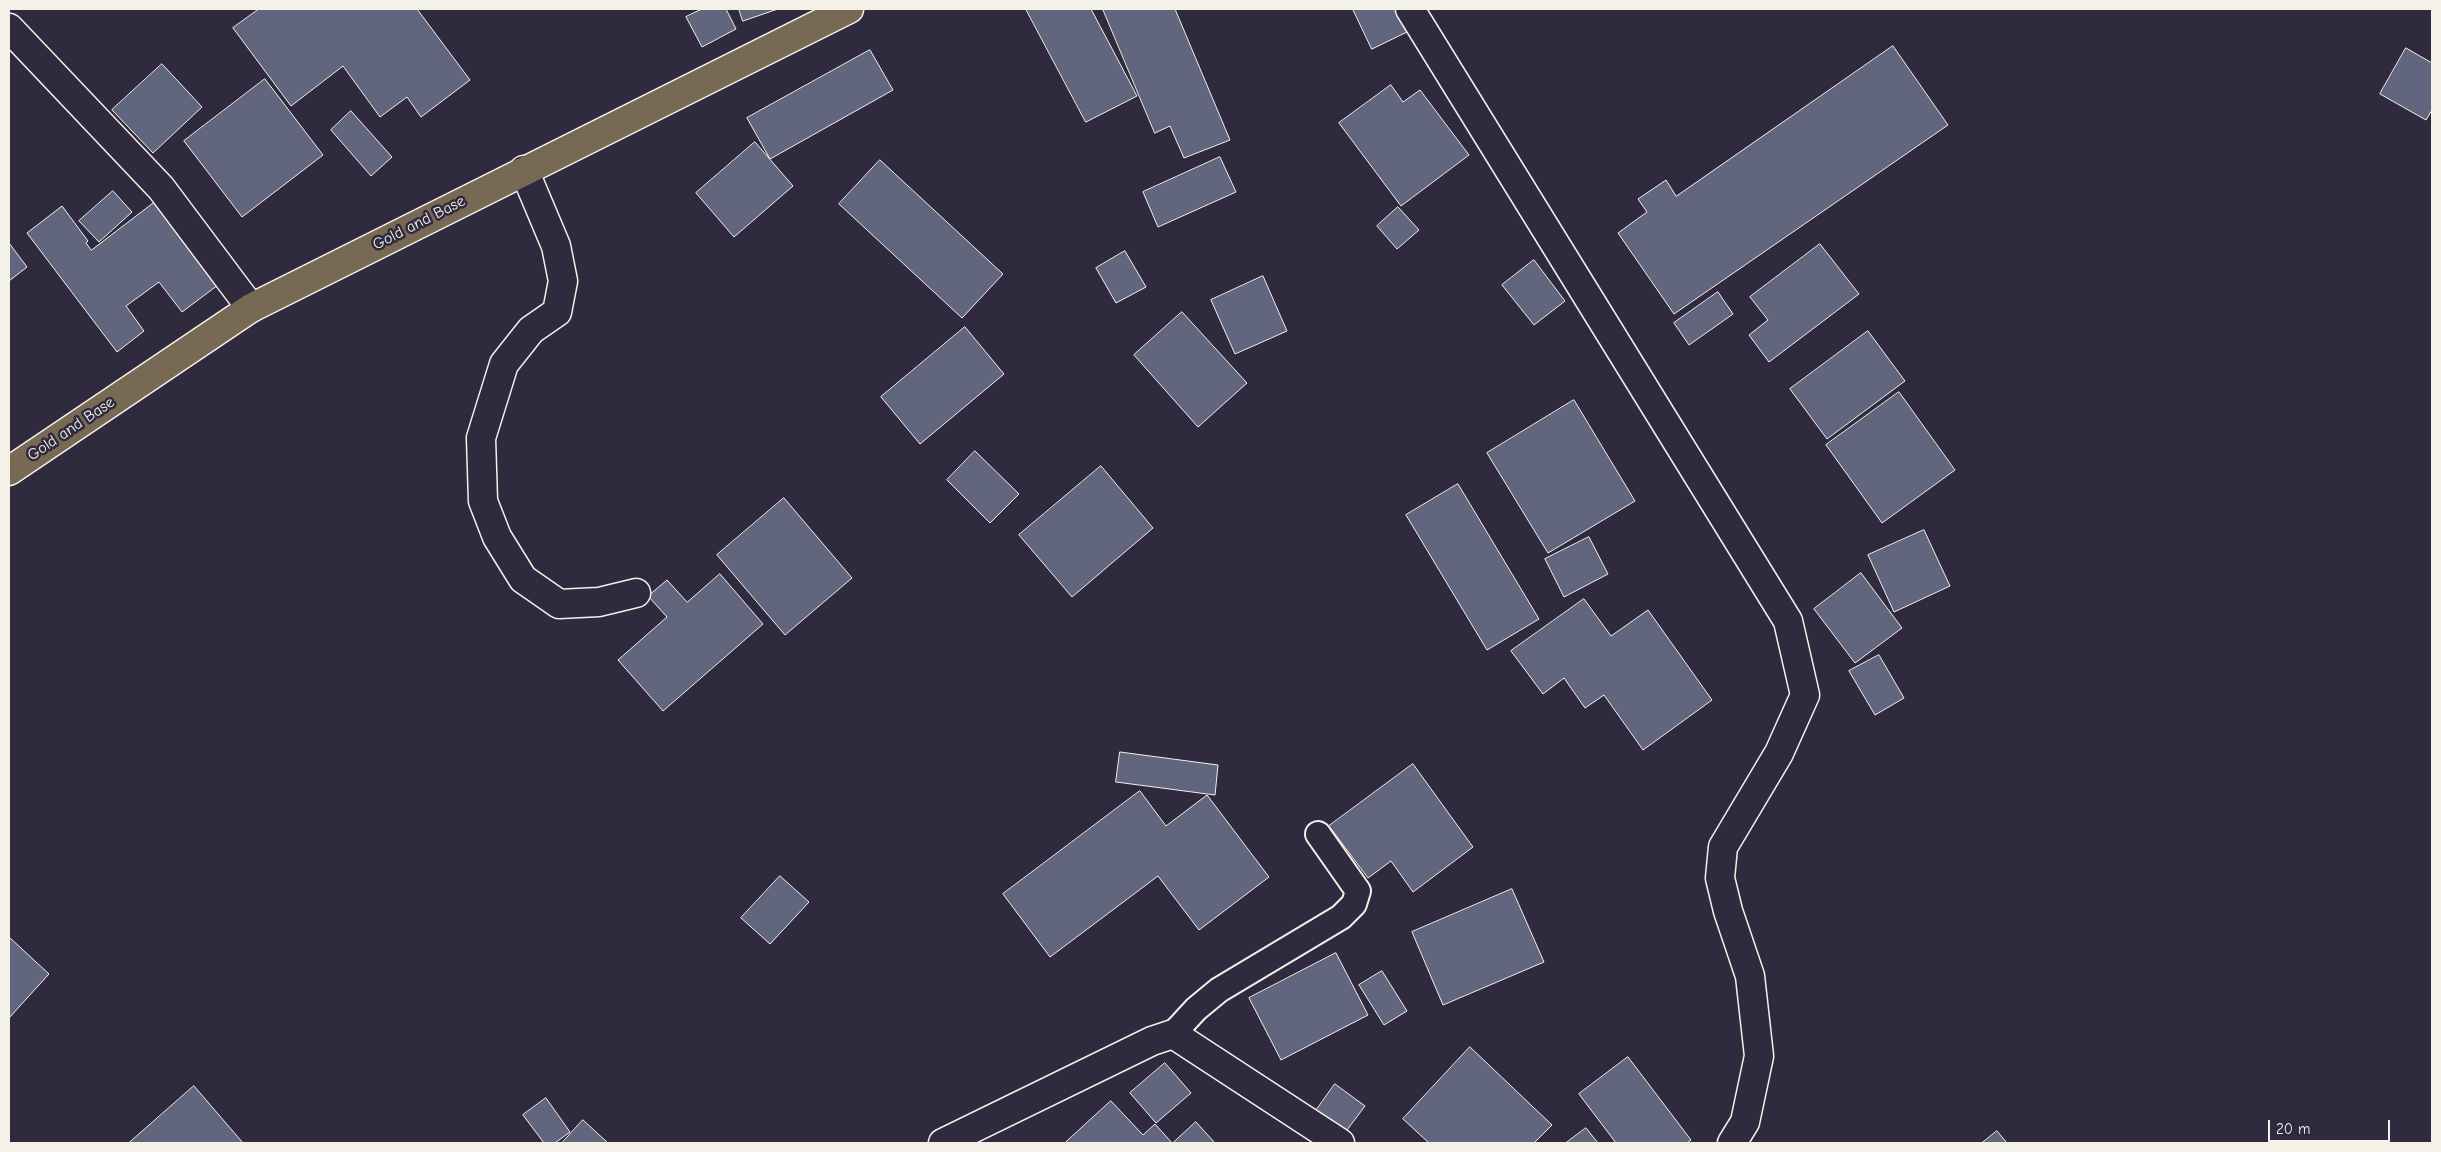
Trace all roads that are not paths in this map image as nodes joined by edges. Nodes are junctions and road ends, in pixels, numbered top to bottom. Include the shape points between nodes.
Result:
1 (849, 9) edge
2 (1410, 9) edge
3 (9, 28) edge
4 (524, 170) junction
5 (251, 308) junction
6 (9, 471) edge
7 (636, 593) dead end
8 (1318, 834) dead end
9 (1173, 1034) junction
10 (943, 1143) edge
11 (1340, 1143) edge
12 (1732, 1143) edge

1 - 4 main road, Gold and Base
2 - 12 street via 1788,621 1805,695 1780,753 1723,847 1720,878 1750,976 1759,1056 1745,1122
3 - 5 street via 161,188
4 - 5 main road, Gold and Base
4 - 7 street via 556,246 563,281 557,312 531,330 504,364 481,438 482,502 497,538 523,579 559,604 599,602
5 - 6 main road, Gold and Base
8 - 9 lane via 1358,891 1354,904 1341,917 1219,990
9 - 10 street via 1152,1041
9 - 11 street

